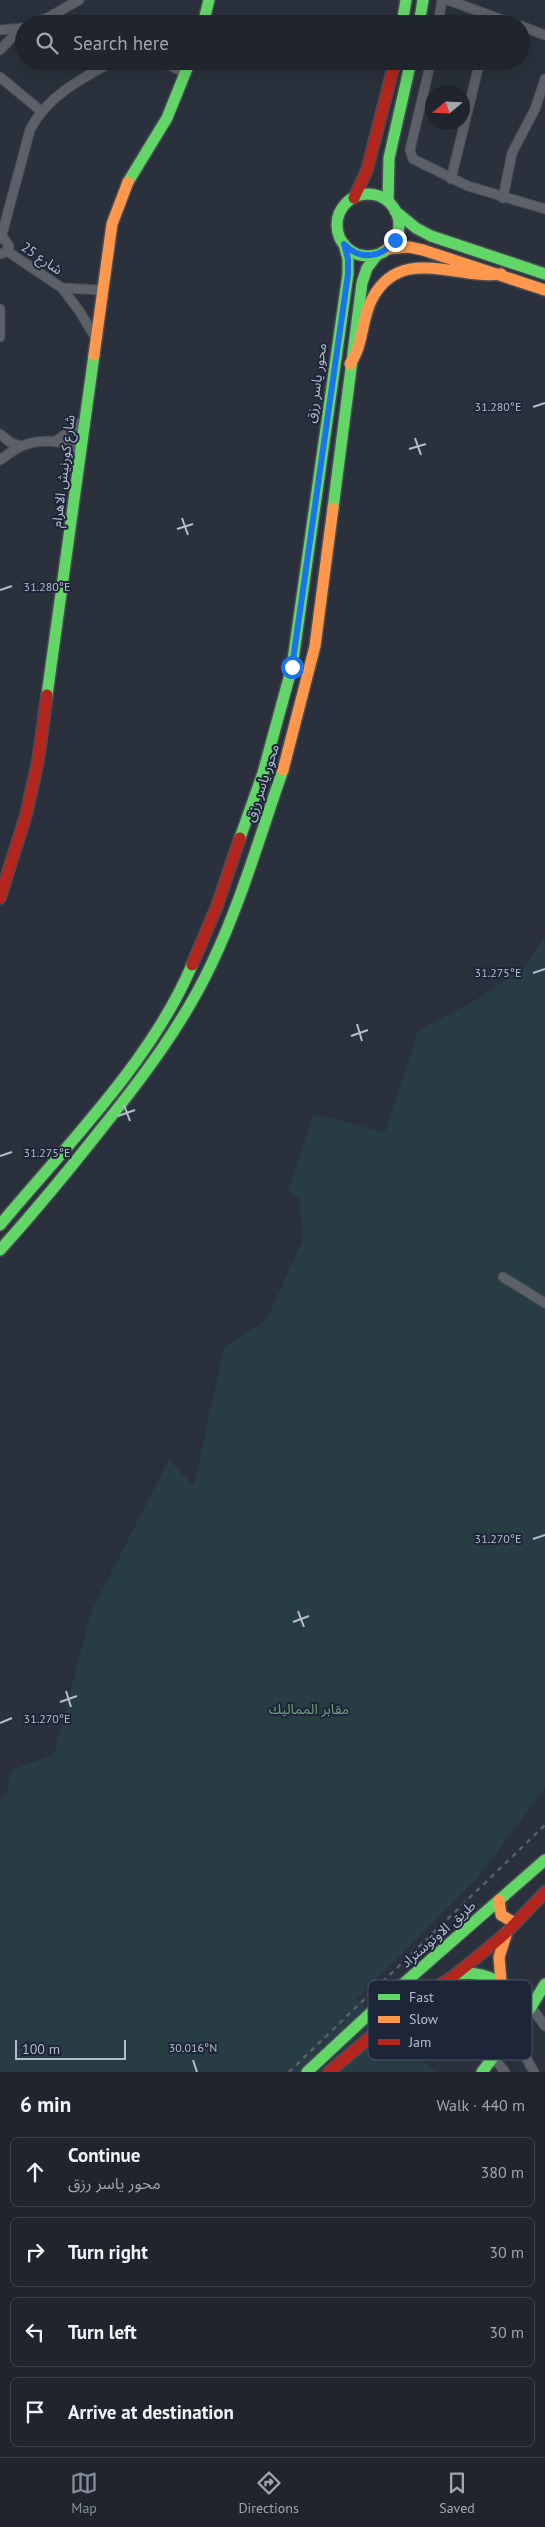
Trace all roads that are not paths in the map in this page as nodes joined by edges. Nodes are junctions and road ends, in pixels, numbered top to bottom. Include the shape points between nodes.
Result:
1 (79, 0) edge
2 (209, 0) edge
3 (406, 0) edge
4 (423, 0) edge
5 (442, 0) edge
6 (448, 0) edge
7 (53, 15) edge
8 (205, 15) edge
9 (404, 15) edge
10 (420, 15) edge
11 (440, 15) edge
12 (480, 15) edge
13 (15, 28) edge
14 (530, 29) edge
15 (0, 30) edge
16 (15, 34) edge
17 (545, 35) edge
18 (0, 50) edge
19 (99, 70) edge
20 (179, 70) edge
21 (187, 70) edge
22 (393, 70) edge
23 (409, 70) edge
24 (429, 70) edge
25 (478, 70) edge
26 (186, 74) junction
27 (0, 77) edge
28 (545, 79) edge
29 (41, 111) junction
30 (451, 179) junction
31 (354, 198) junction
32 (503, 198) junction
33 (392, 206) junction
34 (545, 208) edge
35 (0, 238) edge
36 (344, 244) junction
37 (4, 252) edge
38 (382, 252) junction
39 (501, 274) junction
40 (545, 274) edge
41 (62, 288) junction
42 (102, 290) junction
43 (545, 290) edge
44 (0, 309) edge
45 (0, 330) edge
46 (0, 336) edge
47 (95, 338) junction
48 (350, 364) junction
49 (85, 420) junction
50 (0, 434) edge
51 (55, 441) junction
52 (21, 446) junction
53 (80, 452) junction
54 (0, 460) edge
55 (0, 898) edge
56 (0, 1225) edge
57 (0, 1250) edge
58 (503, 1278) dead end
59 (545, 1302) edge
60 (545, 1860) edge
61 (545, 1892) edge
62 (499, 1900) junction
63 (515, 1923) junction
64 (470, 1926) junction
65 (507, 1932) junction
66 (487, 1949) junction
67 (455, 1975) junction
68 (408, 1980) edge
69 (448, 1980) edge
70 (499, 1980) edge
71 (501, 1980) edge
72 (545, 1984) edge
73 (532, 2005) edge
74 (532, 2008) edge
75 (368, 2015) edge
76 (545, 2026) edge
77 (368, 2039) edge
78 (491, 2060) edge
79 (495, 2060) edge
80 (527, 2060) edge
81 (307, 2072) edge
82 (329, 2072) edge
83 (482, 2072) edge
84 (505, 2072) edge
85 (534, 2072) edge

1 - 7 street
2 - 8 main road
3 - 9 main road
4 - 10 main road
5 - 11 street
6 - 12 street
13 - 15 street
14 - 17 street
16 - 18 street
19 - 29 street via 57,96
20 - 26 street
21 - 26 main road, شارع كورنيش الاهرام
22 - 31 main road via 368,170
23 - 33 main road via 389,158
24 - 30 street via 411,153 418,163
25 - 30 street
26 - 42 main road, شارع كورنيش الاهرام via 167,118 118,201
27 - 29 street
28 - 32 street via 536,109 512,153
29 - 35 street via 30,130
30 - 32 street
31 - 33 main road via 372,194
31 - 36 main road via 341,210 338,222
32 - 34 street
33 - 38 main road via 399,222 397,234
33 - 40 main road via 409,223 431,236
35 - 37 street via 8,244
36 - 38 main road via 359,254
36 - 56 main road, محور ياسر رزق via 348,274 292,667 262,773 217,906 188,975 151,1040 122,1080
37 - 41 street, شارع 25
38 - 39 main road via 409,248 423,250
38 - 48 main road, محور ياسر رزق via 364,275
39 - 43 main road
39 - 48 main road via 468,276 427,266 400,273 384,284 373,298 361,347
41 - 42 street, شارع 25
41 - 47 street, شارع 25
42 - 47 main road, شارع كورنيش الاهرام
44 - 45 street
45 - 46 street
47 - 49 main road, شارع كورنيش الاهرام
48 - 57 main road, محور ياسر رزق via 311,665 277,789 234,911 197,992 156,1060 45,1200
49 - 51 street
49 - 53 main road, شارع كورنيش الاهرام
50 - 52 street
51 - 52 street
51 - 53 street via 67,442
52 - 54 street
53 - 55 main road, شارع كورنيش الاهرام via 35,779
58 - 59 street
60 - 62 main road, طريق الاوتوستراد
61 - 63 main road
62 - 63 main road via 501,1914
62 - 64 main road, طريق الاوتوستراد
63 - 65 main road
64 - 66 main road via 484,1930 489,1940
64 - 68 main road, طريق الاوتوستراد
65 - 66 main road
65 - 71 main road via 499,1958
66 - 67 main road
67 - 69 main road
67 - 70 main road via 484,1973
72 - 73 main road
74 - 76 street
75 - 81 main road, طريق الاوتوستراد
77 - 82 main road
78 - 83 main road
79 - 84 street
80 - 85 street

